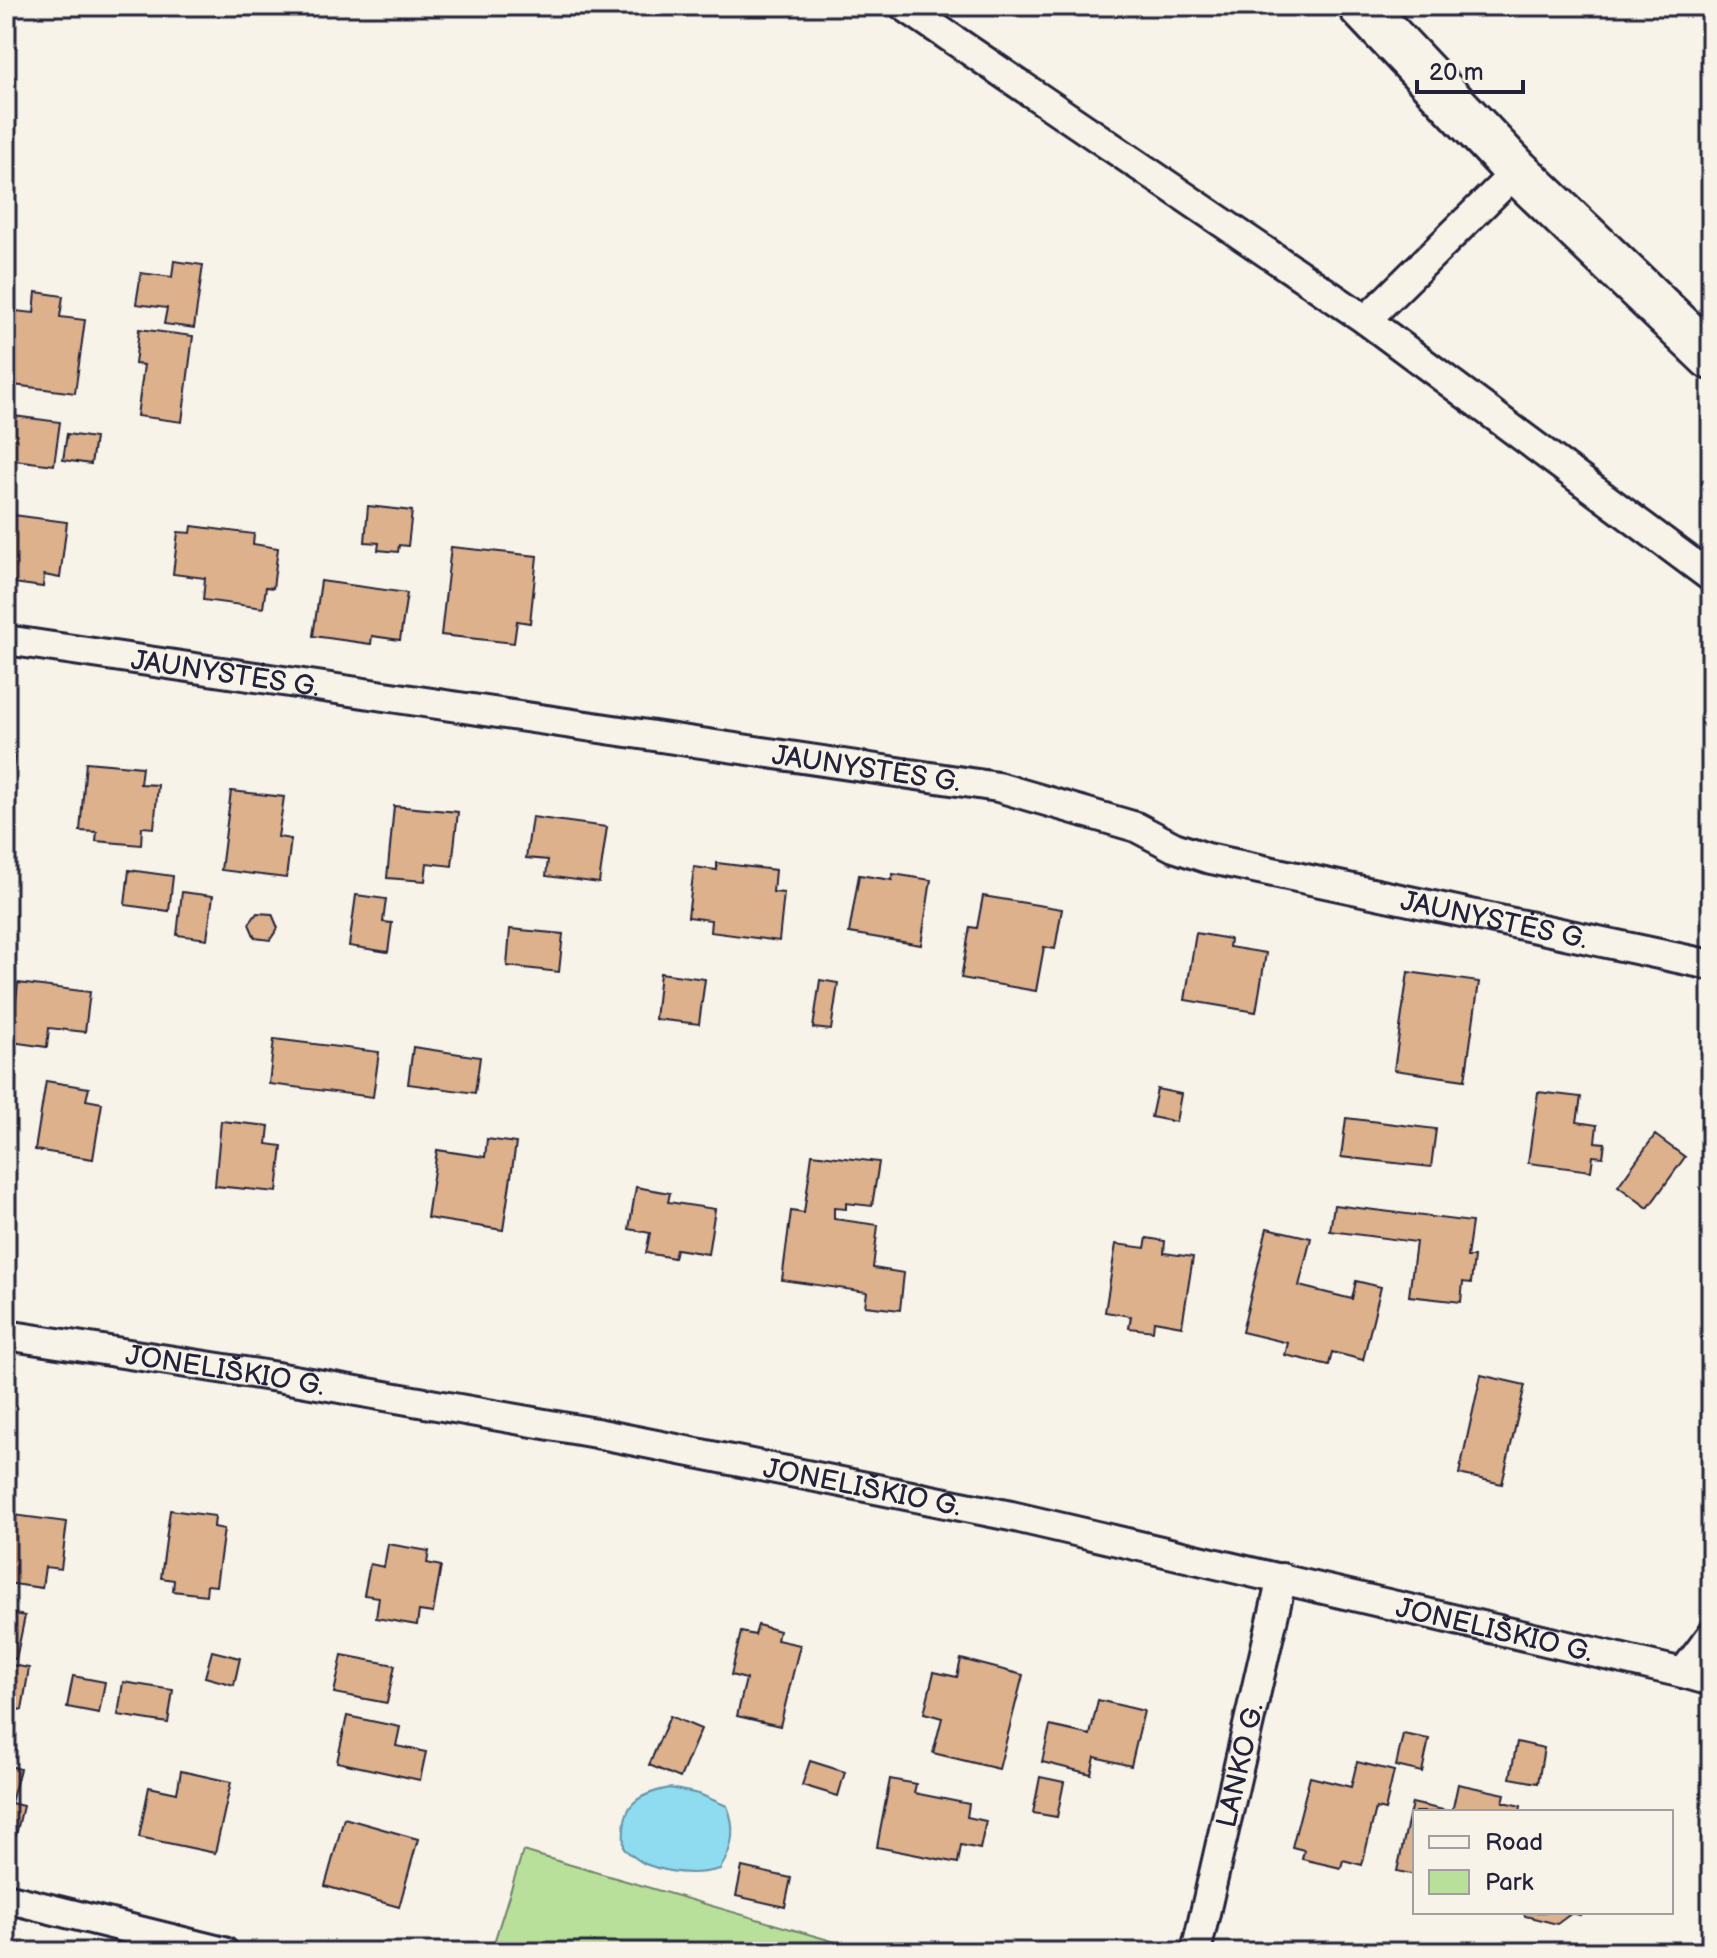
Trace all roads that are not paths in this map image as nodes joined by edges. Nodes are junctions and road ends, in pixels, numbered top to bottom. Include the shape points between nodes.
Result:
1 (904, 6) edge
2 (1361, 6) edge
3 (1517, 171) junction
4 (1366, 320) junction
5 (1711, 357) edge
6 (1711, 577) edge
7 (6, 640) edge
8 (1711, 965) edge
9 (6, 1335) edge
10 (1282, 1578) junction
11 (1711, 1636) edge
12 (1683, 1673) junction
13 (1711, 1681) edge
14 (6, 1898) edge
15 (224, 1952) edge
16 (1196, 1952) edge

1 - 4 street
2 - 3 highway
3 - 4 street
3 - 5 highway
4 - 6 street
7 - 8 street, JAUNYSTĖS G. via 998,787 1136,827 1207,858
9 - 10 street, JONELIŠKIO G. via 596,1433 1011,1516
10 - 12 street, JONELIŠKIO G.
10 - 16 street, LANKO G.
11 - 12 street
12 - 13 street, JONELIŠKIO G.
14 - 15 street

